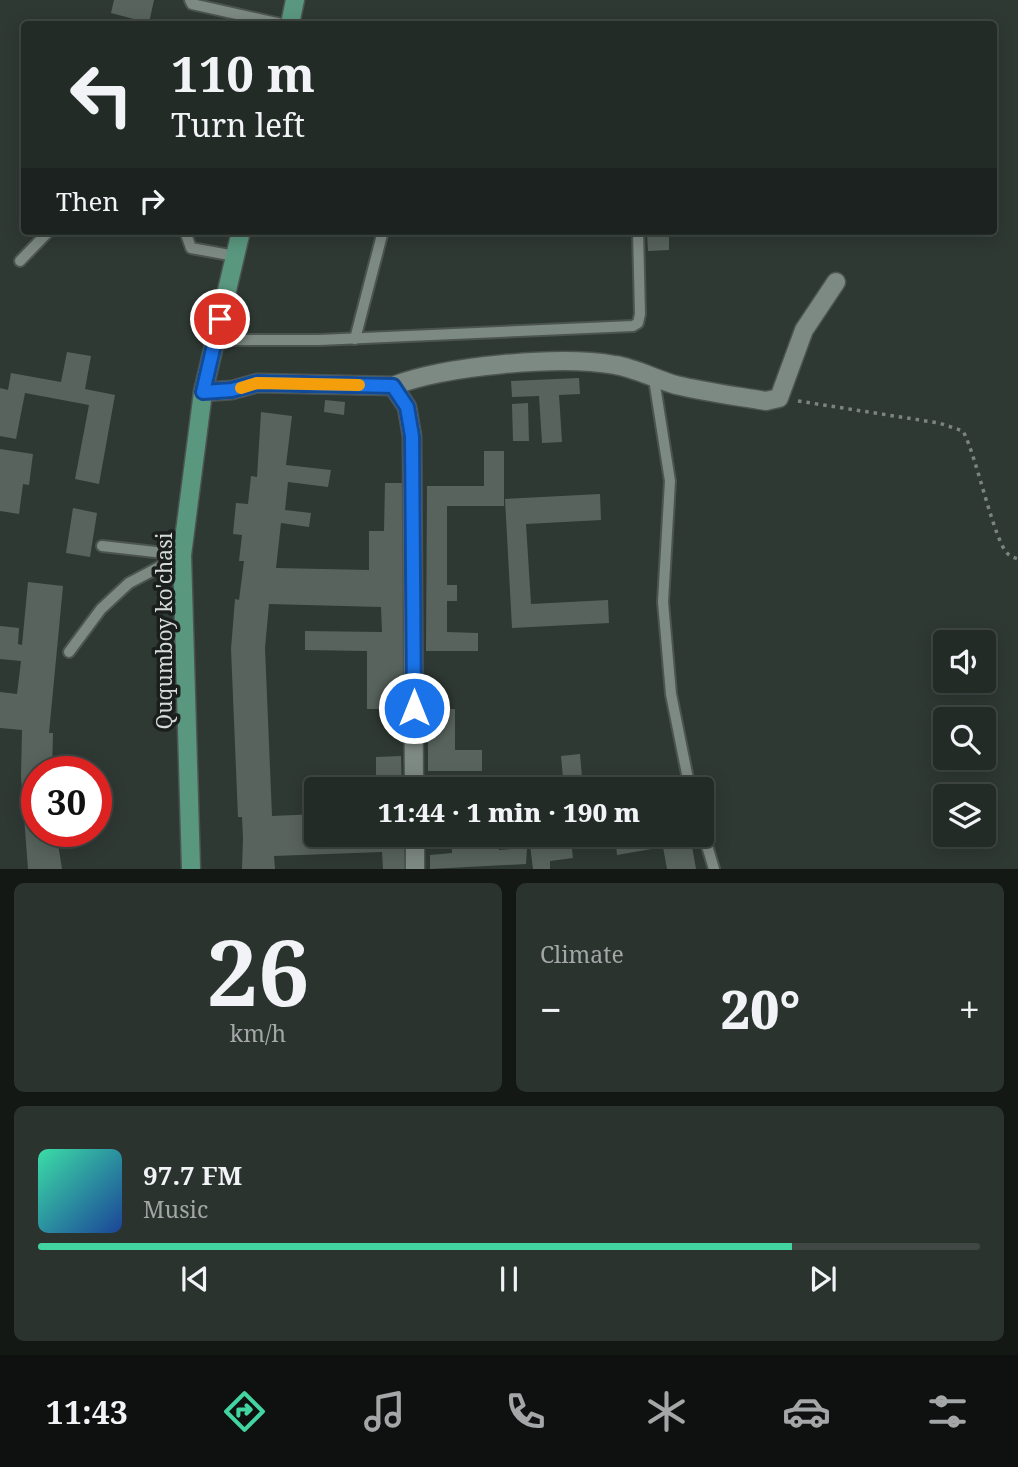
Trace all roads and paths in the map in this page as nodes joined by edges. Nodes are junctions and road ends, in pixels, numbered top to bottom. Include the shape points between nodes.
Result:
1 (190, 0) edge
2 (295, 0) edge
3 (267, 21) edge
4 (291, 21) edge
5 (46, 235) edge
6 (186, 235) edge
7 (240, 235) edge
8 (382, 235) edge
9 (638, 235) edge
10 (235, 256) junction
11 (20, 261) dead end
12 (836, 282) dead end
13 (355, 339) junction
14 (215, 340) junction
15 (654, 379) junction
16 (393, 386) junction
17 (203, 392) junction
18 (779, 398) junction
19 (102, 546) dead end
20 (181, 555) junction
21 (1018, 559) edge
22 (69, 652) dead end
23 (414, 777) edge
24 (688, 777) edge
25 (415, 847) edge
26 (707, 847) edge
27 (191, 869) edge
28 (415, 869) edge
29 (714, 869) edge

1 - 3 lane
2 - 4 main road
5 - 11 lane
6 - 10 lane via 191,248
7 - 10 main road, Ququmboy ko'chasi
8 - 13 lane
9 - 13 lane via 640,314 633,326
10 - 14 main road, Ququmboy ko'chasi
12 - 18 street via 804,330
13 - 14 lane
14 - 17 main road, Ququmboy ko'chasi
15 - 16 street via 618,365 547,361 417,376
15 - 18 street via 765,401
15 - 24 lane via 670,481 663,602 671,694
16 - 17 street via 257,383
16 - 23 street via 407,407 412,436
17 - 20 main road, Ququmboy ko'chasi
18 - 21 path via 939,423 963,431 999,539 1008,554
19 - 20 lane
20 - 22 lane via 129,583 101,609
20 - 27 main road, Ququmboy ko'chasi
25 - 28 street
26 - 29 lane

